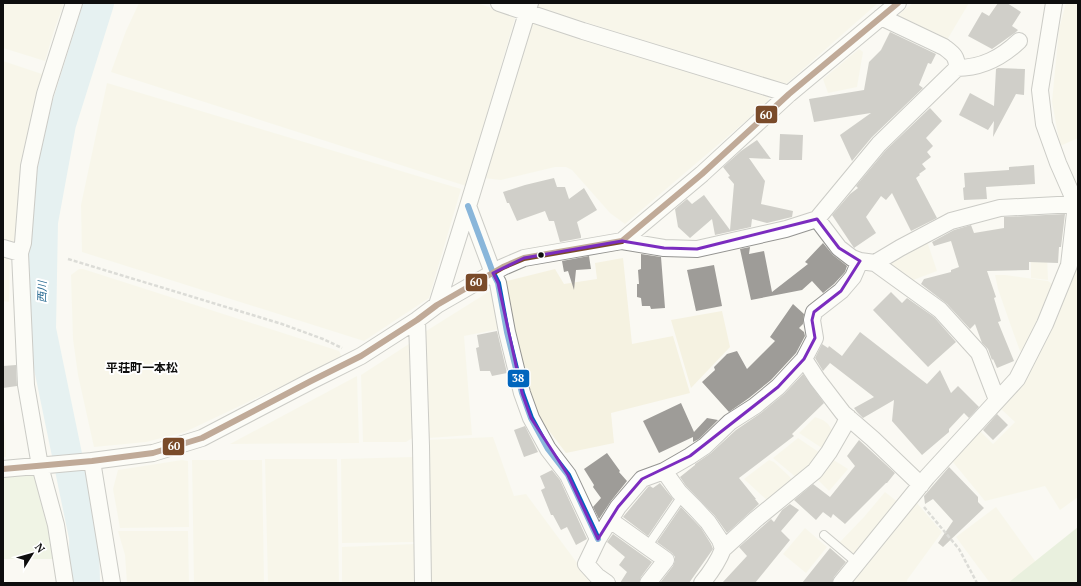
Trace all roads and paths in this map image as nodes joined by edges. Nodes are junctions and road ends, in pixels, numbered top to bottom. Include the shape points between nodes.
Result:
1 (74, 3) edge
2 (499, 3) edge
3 (898, 3) edge
4 (1054, 3) edge
5 (528, 7) edge
6 (881, 17) junction
7 (1020, 41) dead end
8 (957, 68) junction
9 (789, 94) junction
10 (1076, 204) junction
11 (468, 206) junction
12 (817, 219) junction
13 (622, 241) junction
14 (3, 248) edge
15 (20, 253) junction
16 (68, 259) dead end
17 (868, 262) junction
18 (493, 273) junction
19 (437, 306) junction
20 (417, 320) junction
21 (361, 356) junction
22 (804, 360) junction
23 (997, 400) junction
24 (848, 417) junction
25 (92, 461) junction
26 (40, 466) junction
27 (3, 469) edge
28 (664, 471) junction
29 (917, 490) junction
30 (682, 496) junction
31 (610, 520) junction
32 (824, 535) dead end
33 (598, 539) junction
34 (647, 547) junction
35 (723, 549) junction
36 (857, 563) junction
37 (65, 583) edge
38 (112, 583) edge
39 (423, 583) edge
40 (607, 583) edge
41 (648, 583) edge
42 (702, 583) edge
43 (841, 583) edge
44 (977, 583) edge

1 - 15 street via 45,94 29,166
2 - 5 street
3 - 6 street
4 - 10 street via 1040,90 1044,124
5 - 9 street via 583,31
5 - 11 street
6 - 8 street via 944,46 955,57
6 - 9 street
7 - 8 street via 999,58 969,68
8 - 12 street via 879,144
9 - 13 street via 702,174
10 - 17 street via 1000,208 951,221
10 - 23 street via 1069,264 1045,324 1017,379
11 - 18 street
11 - 19 street
12 - 13 street via 786,229 697,249 664,248
12 - 17 street via 839,248 852,258
13 - 18 street via 524,258
14 - 15 street
15 - 26 street via 26,385
16 - 21 path via 289,327
17 - 22 street via 841,291 814,312 812,320 815,338
17 - 23 street via 940,310 979,353
18 - 19 street
18 - 33 street via 498,283 522,393 531,418 548,449 568,475
19 - 20 street
20 - 21 street
20 - 39 street
21 - 25 street via 202,438 153,454
22 - 24 street
22 - 28 street via 778,387 730,422 705,446
23 - 29 street
24 - 29 street via 873,439
24 - 35 street via 829,452 815,471
25 - 26 street
25 - 38 street
26 - 27 street
26 - 37 street via 56,525
28 - 30 street
28 - 31 street via 642,479
29 - 36 street
29 - 44 path via 959,549
30 - 34 lane
30 - 35 street via 708,522
31 - 33 street
31 - 34 street
32 - 36 lane
33 - 40 street via 586,564
34 - 41 street via 666,560
35 - 42 street
36 - 43 street

